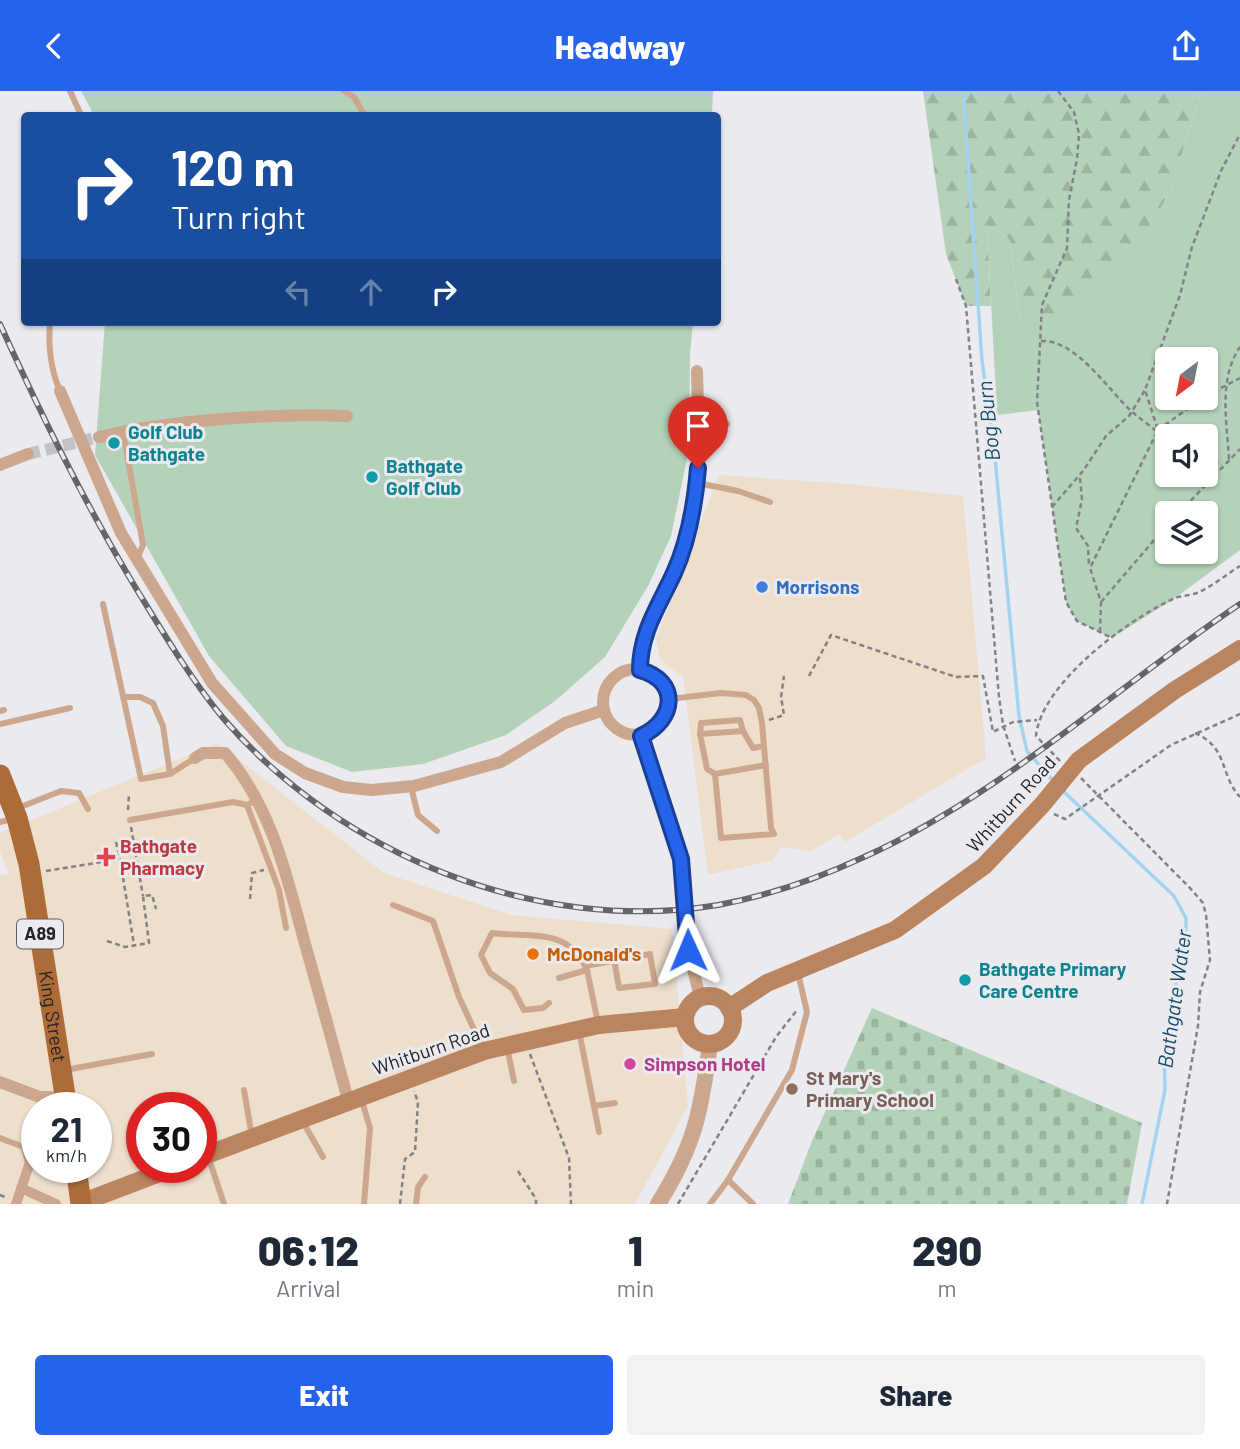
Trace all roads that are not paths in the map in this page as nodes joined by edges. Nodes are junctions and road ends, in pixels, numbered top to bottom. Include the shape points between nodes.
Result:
1 (70, 91) edge
2 (344, 91) edge
3 (80, 112) edge
4 (362, 112) edge
5 (50, 326) edge
6 (697, 371) dead end
7 (60, 391) joint
8 (347, 416) dead end
9 (727, 424) dead end
10 (698, 425) junction
11 (123, 431) junction
12 (99, 437) tunnel mouth
13 (28, 454) tunnel mouth
14 (0, 465) edge
15 (697, 483) junction
16 (770, 502) dead end
17 (136, 561) junction
18 (103, 604) dead end
19 (1240, 649) edge
20 (640, 670) junction
21 (124, 697) junction
22 (669, 699) junction
23 (70, 708) dead end
24 (604, 710) junction
25 (0, 724) edge
26 (743, 731) junction
27 (700, 734) junction
28 (641, 736) junction
29 (764, 746) junction
30 (195, 758) joint
31 (766, 765) junction
32 (170, 774) junction
33 (715, 774) junction
34 (0, 775) edge
35 (411, 786) junction
36 (252, 802) junction
37 (88, 809) dead end
38 (10, 816) edge
39 (130, 820) road end
40 (437, 831) dead end
41 (284, 888) junction
42 (393, 905) dead end
43 (286, 928) dead end
44 (614, 959) junction
45 (586, 968) junction
46 (797, 971) junction
47 (559, 978) dead end
48 (701, 997) junction
49 (549, 1003) dead end
50 (730, 1008) junction
51 (685, 1017) junction
52 (599, 1025) junction
53 (579, 1029) junction
54 (710, 1044) junction
55 (507, 1045) junction
56 (484, 1051) junction
57 (152, 1054) dead end
58 (62, 1070) junction
59 (514, 1081) dead end
60 (0, 1082) edge
61 (244, 1090) dead end
62 (27, 1092) edge
63 (65, 1092) edge
64 (354, 1098) junction
65 (615, 1103) dead end
66 (594, 1106) junction
67 (302, 1119) junction
68 (599, 1132) dead end
69 (0, 1138) edge
70 (252, 1138) junction
71 (21, 1146) edge
72 (217, 1151) edge
73 (323, 1157) dead end
74 (425, 1177) dead end
75 (728, 1180) junction
76 (23, 1183) edge
77 (78, 1183) edge
78 (134, 1183) edge
79 (215, 1183) edge
80 (21, 1188) junction
81 (16, 1204) edge
82 (56, 1204) edge
83 (80, 1204) edge
84 (224, 1204) edge
85 (364, 1204) edge
86 (416, 1204) edge
87 (658, 1204) edge
88 (710, 1204) edge
89 (753, 1204) edge

1 - 3 lane
2 - 4 lane via 354,97
5 - 7 lane via 49,351
6 - 10 street
7 - 17 street
8 - 11 street via 309,415
9 - 10 lane
10 - 15 street
11 - 12 street
11 - 17 lane via 144,545
13 - 14 street
15 - 16 lane
15 - 20 street via 682,551 646,626
17 - 35 street via 212,683 275,754 305,773 343,787
18 - 21 lane
19 - 46 main road, Whitburn Road via 1175,690 1068,771 984,866 895,930
20 - 22 street via 660,679
20 - 24 street via 611,681
21 - 32 lane via 153,703 163,726
21 - 32 lane via 141,779
22 - 28 street via 659,726
22 - 29 lane via 746,695 759,708
23 - 25 lane
24 - 28 street via 614,727
24 - 35 street via 565,723 500,762
26 - 27 lane
26 - 27 lane via 740,720 701,723
26 - 29 lane via 753,748
27 - 33 lane via 707,769
28 - 48 street via 681,859 688,950
29 - 31 lane
30 - 32 lane
30 - 36 street via 203,753 225,753 245,775
31 - 33 lane
31 - 33 lane via 774,834 721,838
34 - 38 main road, King Street / A89
35 - 40 lane via 418,815
36 - 39 lane
36 - 41 lane via 271,869
36 - 41 street via 274,837
37 - 38 lane via 79,793 61,791
38 - 58 main road, King Street / A89 via 31,873
41 - 43 lane
41 - 64 street
42 - 56 lane via 433,921 459,997
44 - 44 lane via 650,954 655,984 619,988
44 - 45 lane
45 - 47 lane
45 - 49 lane via 573,946 562,940 492,933 481,955 490,973 513,989 524,1010
45 - 52 lane
46 - 50 main road, Whitburn Road via 767,983
46 - 75 lane via 807,1012 792,1070
48 - 50 main road via 714,996
48 - 51 main road via 690,1005
50 - 54 main road via 730,1032
51 - 52 main road, Whitburn Road
51 - 54 main road via 694,1039
52 - 53 main road, Whitburn Road
53 - 55 main road, Whitburn Road
53 - 66 lane
54 - 87 street via 698,1124 679,1170
55 - 56 main road, Whitburn Road
55 - 59 lane
56 - 64 main road, Whitburn Road
57 - 58 lane
58 - 63 main road, King Street / A89
60 - 62 street
61 - 70 lane
64 - 67 main road, Whitburn Road
64 - 85 lane via 370,1128
65 - 66 lane
66 - 68 lane
67 - 70 main road, Whitburn Road
67 - 73 lane
69 - 71 lane
70 - 72 main road, Whitburn Road
74 - 86 lane
75 - 88 lane
75 - 89 lane
76 - 80 street
77 - 83 main road
78 - 83 main road
79 - 84 lane
80 - 81 street
80 - 82 street

